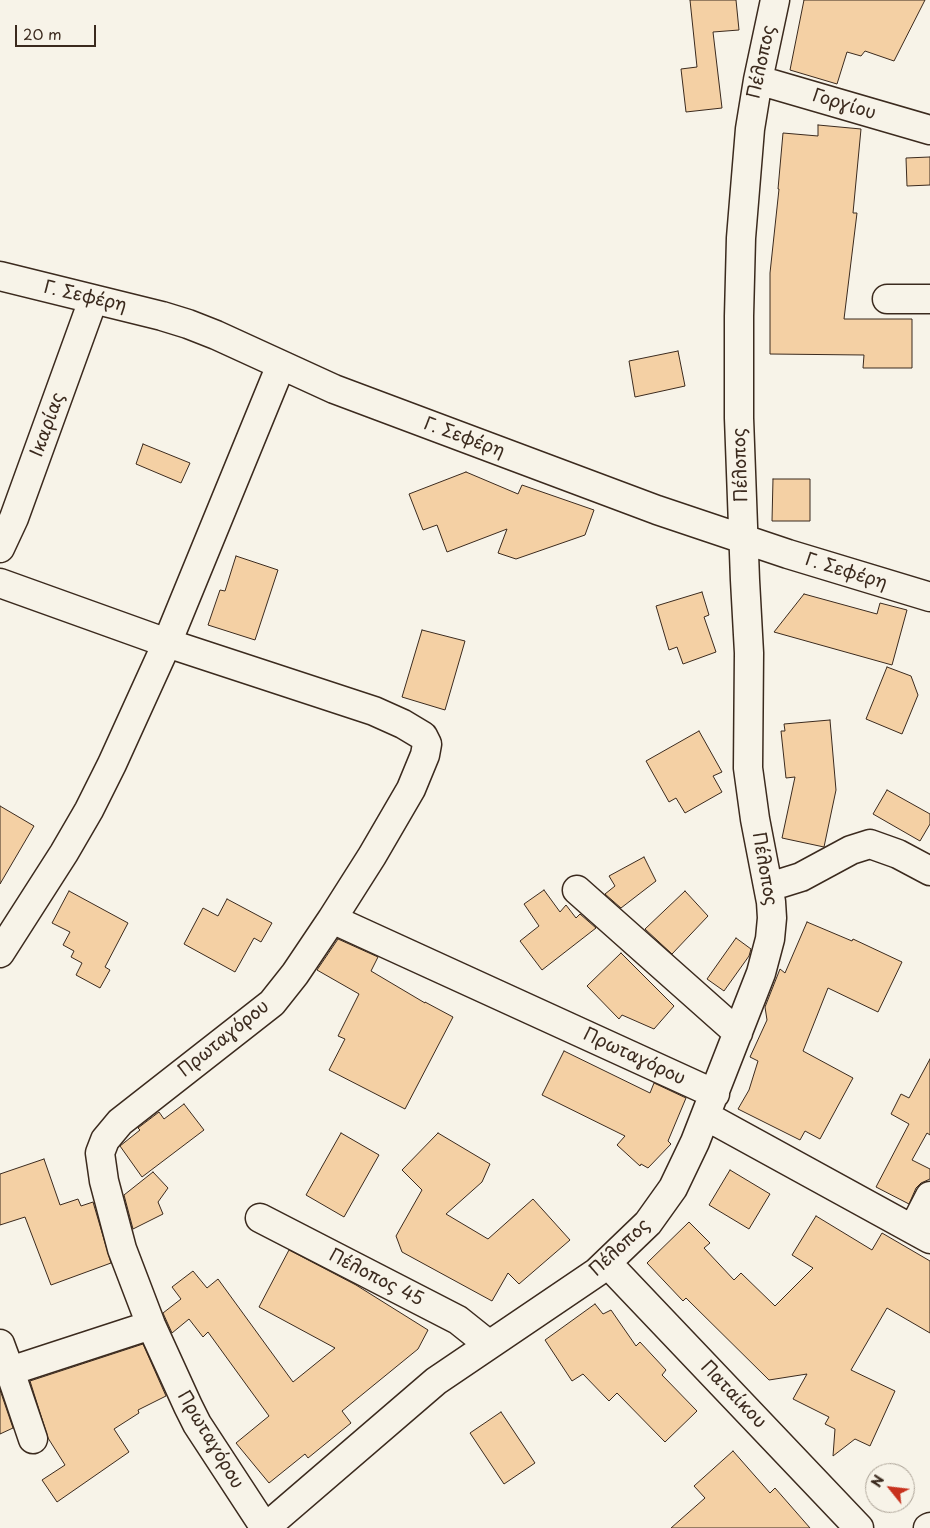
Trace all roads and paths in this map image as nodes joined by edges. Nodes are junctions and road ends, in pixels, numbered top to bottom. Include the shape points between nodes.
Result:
1 (775, 0) edge
2 (758, 80) junction
3 (930, 130) edge
4 (0, 276) edge
5 (887, 299) dead end
6 (930, 299) edge
7 (93, 300) junction
8 (282, 365) junction
9 (744, 539) junction
10 (0, 548) edge
11 (0, 583) edge
12 (930, 596) edge
13 (168, 643) junction
14 (930, 870) edge
15 (769, 887) junction
16 (577, 890) dead end
17 (332, 919) junction
18 (0, 953) edge
19 (738, 1033) junction
20 (710, 1106) junction
21 (930, 1196) edge
22 (260, 1218) dead end
23 (922, 1234) edge
24 (607, 1263) junction
25 (151, 1325) junction
26 (0, 1344) edge
27 (488, 1344) junction
28 (10, 1370) junction
29 (33, 1439) dead end
30 (265, 1528) edge
31 (859, 1528) edge

1 - 2 street, Πέλοπος
2 - 3 street, Γοργίου
2 - 9 street, Πέλοπος via 750,129 741,238 739,418
4 - 7 street, Γ. Σεφέρη
5 - 6 street
7 - 8 street, Γ. Σεφέρη via 188,324
7 - 10 street, Ικαρίας via 20,503
8 - 9 street, Γ. Σεφέρη via 402,415
8 - 13 street
9 - 12 street, Γ. Σεφέρη
9 - 15 street, Πέλοπος via 749,653 748,768
11 - 13 street
13 - 17 street via 374,711 403,724 425,739 425,755 411,789
13 - 18 street via 89,810
14 - 15 street via 870,844 801,877
15 - 19 street, Πέλοπος via 770,939
16 - 19 street
17 - 20 street, Πρωταγόρου
17 - 25 street, Πρωταγόρου via 272,1002 120,1122 102,1146 100,1163 113,1219
19 - 20 street, Πέλοπος
20 - 23 street, Πρωταγόρου
20 - 24 street, Πέλοπος via 683,1169 660,1208
21 - 23 street
22 - 27 street, Πέλοπος 45 via 458,1320
24 - 27 street, Πέλοπος
24 - 31 street, Παταίκου
25 - 28 street
25 - 30 street, Πρωταγόρου via 197,1424
26 - 28 street
27 - 30 street, Πέλοπος via 436,1381
28 - 29 street

